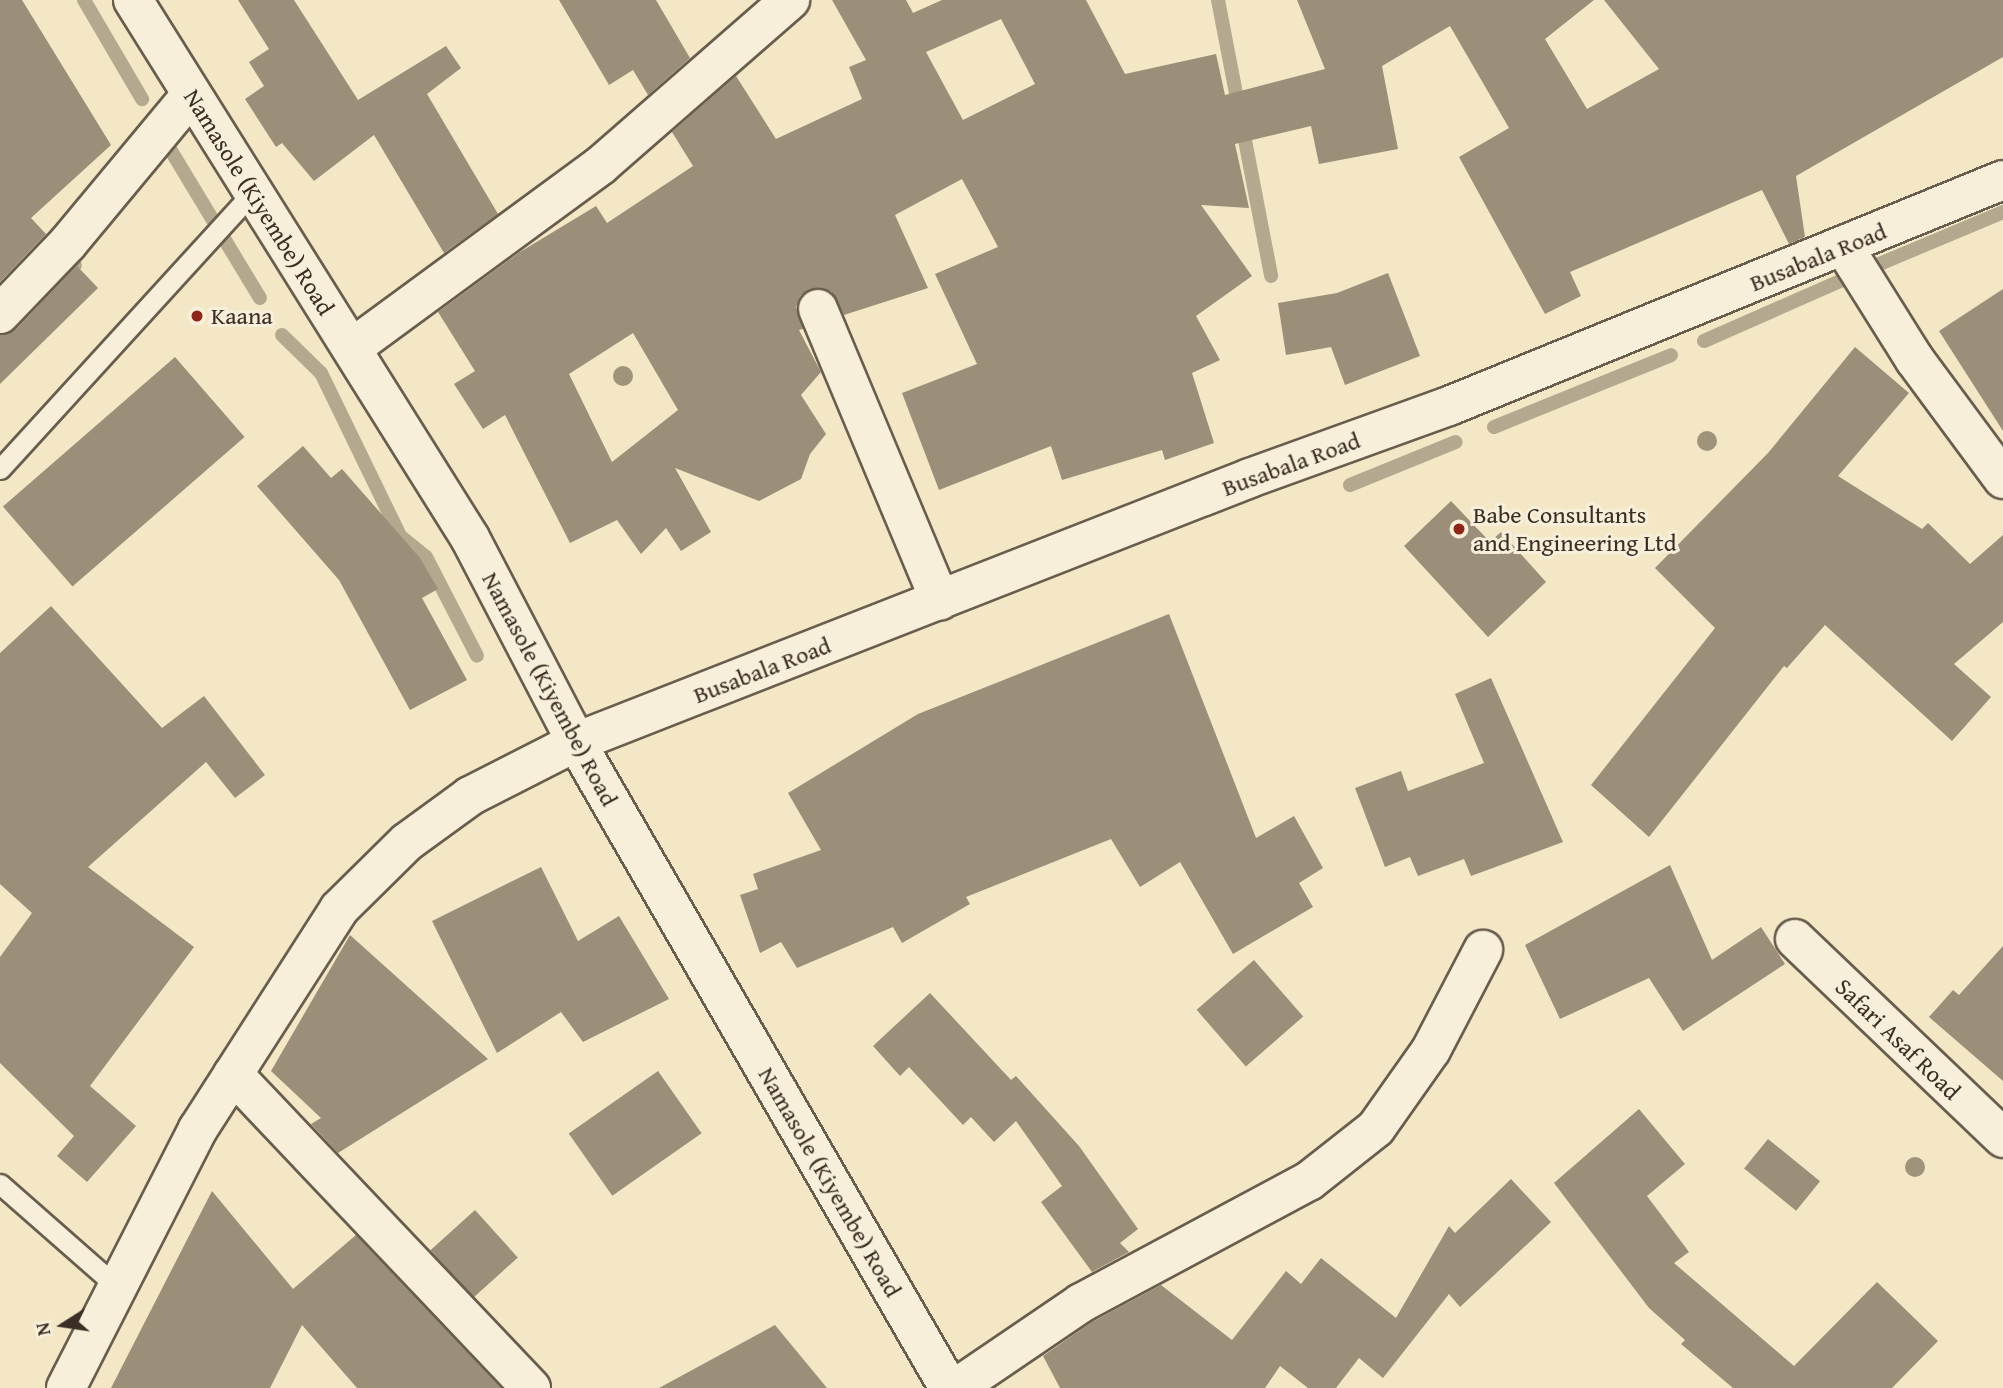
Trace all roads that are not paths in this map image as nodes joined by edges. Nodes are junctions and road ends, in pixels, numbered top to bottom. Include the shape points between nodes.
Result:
1 (133, 0) edge
2 (790, 0) edge
3 (191, 95) junction
4 (2003, 180) edge
5 (253, 192) junction
6 (1844, 247) junction
7 (818, 309) dead end
8 (0, 314) edge
9 (352, 348) junction
10 (0, 469) edge
11 (2003, 479) edge
12 (940, 601) junction
13 (576, 742) junction
14 (1795, 939) dead end
15 (1483, 950) dead end
16 (233, 1074) junction
17 (2003, 1138) edge
18 (0, 1184) edge
19 (116, 1286) junction
20 (66, 1388) edge
21 (531, 1388) edge
22 (949, 1388) edge
23 (956, 1388) edge

1 - 3 street, Namasole (Kiyembe) Road
2 - 9 street via 601,164
3 - 5 street, Namasole (Kiyembe) Road
3 - 8 street via 68,243
4 - 6 street, Busabala Road
5 - 9 street, Namasole (Kiyembe) Road
5 - 10 lane
6 - 11 street via 1915,360
6 - 12 street, Busabala Road via 1449,406 1250,478
7 - 12 street
9 - 13 street, Namasole (Kiyembe) Road via 470,538
12 - 13 street, Busabala Road
13 - 16 street, Busabala Road via 470,796 377,869 316,941
13 - 22 street, Namasole (Kiyembe) Road
14 - 17 street, Safari Asaf Road
15 - 23 street via 1431,1050 1376,1128 1309,1181 1081,1303
16 - 19 street, Busabala Road via 198,1129
16 - 21 street
18 - 19 lane
19 - 20 street, Busabala Road

